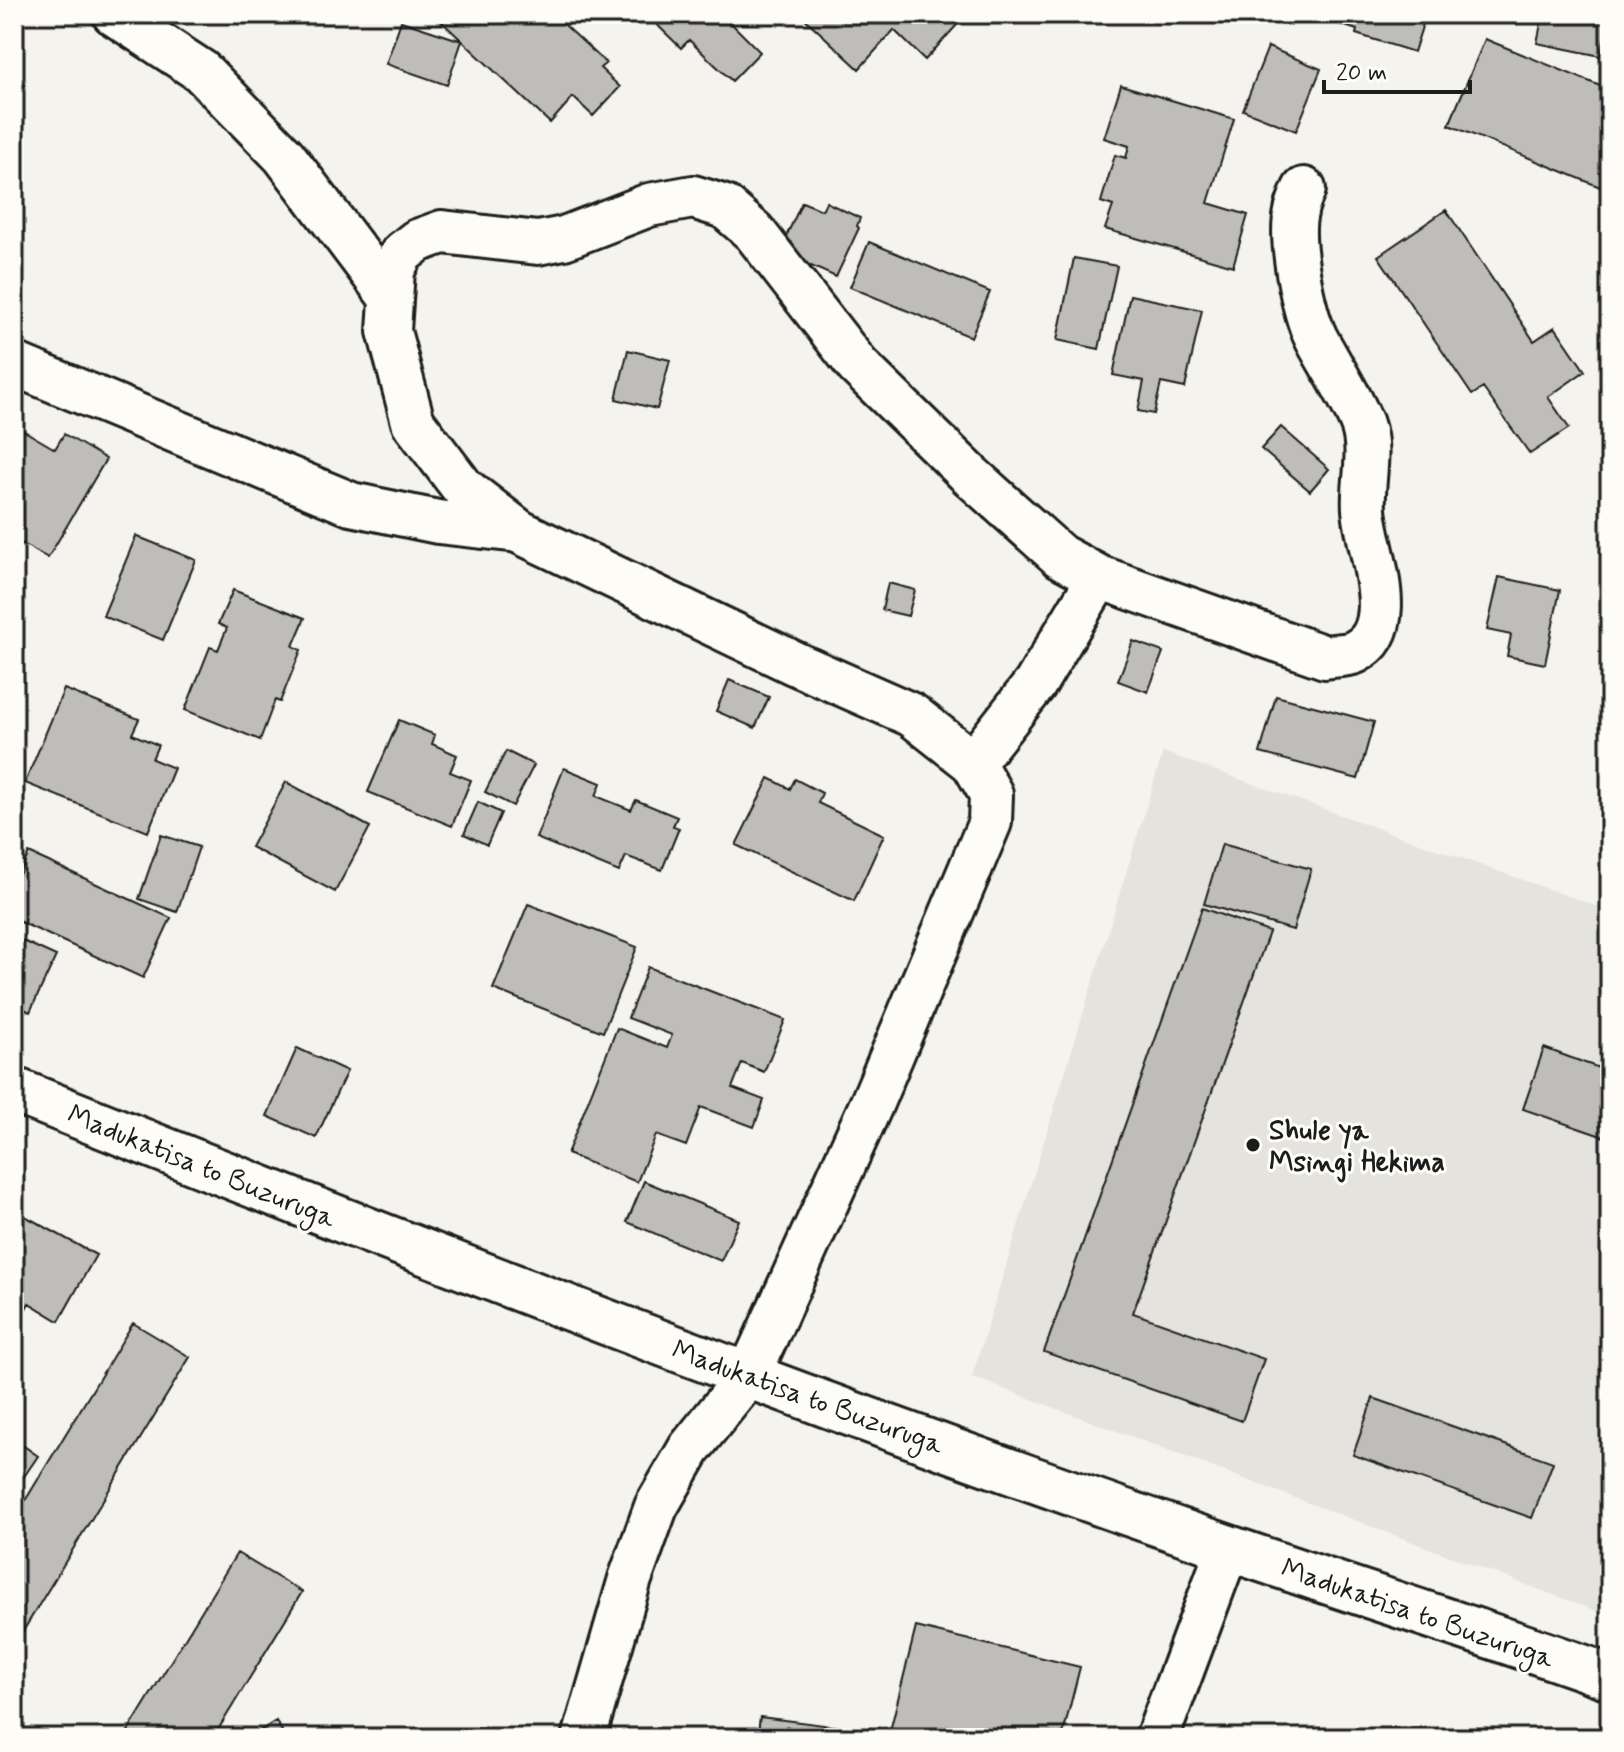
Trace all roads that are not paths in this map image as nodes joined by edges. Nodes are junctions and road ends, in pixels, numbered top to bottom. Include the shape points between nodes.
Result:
1 (114, 14) edge
2 (1304, 189) dead end
3 (391, 298) junction
4 (14, 364) edge
5 (520, 532) junction
6 (1099, 577) junction
7 (973, 763) junction
8 (14, 1090) edge
9 (749, 1375) junction
10 (1228, 1548) junction
11 (1610, 1677) edge
12 (584, 1738) edge
13 (1157, 1738) edge

1 - 3 street via 201,71 284,156
2 - 6 street via 1295,213 1300,281 1314,333 1362,425 1363,507 1381,599 1374,629 1354,653 1325,657
3 - 5 street via 389,331 413,422 463,488
3 - 6 street via 393,270 402,253 442,232 538,243 649,205 693,197 725,207 754,232 858,366 1060,556
4 - 5 street via 351,504
5 - 7 street via 912,715
6 - 7 street via 1035,684
7 - 9 street via 991,794 990,822
8 - 9 main road, Madukatisa to Buzuruga
9 - 10 main road, Madukatisa to Buzuruga
9 - 12 street via 690,1448 656,1507
10 - 11 main road, Madukatisa to Buzuruga
10 - 13 street

